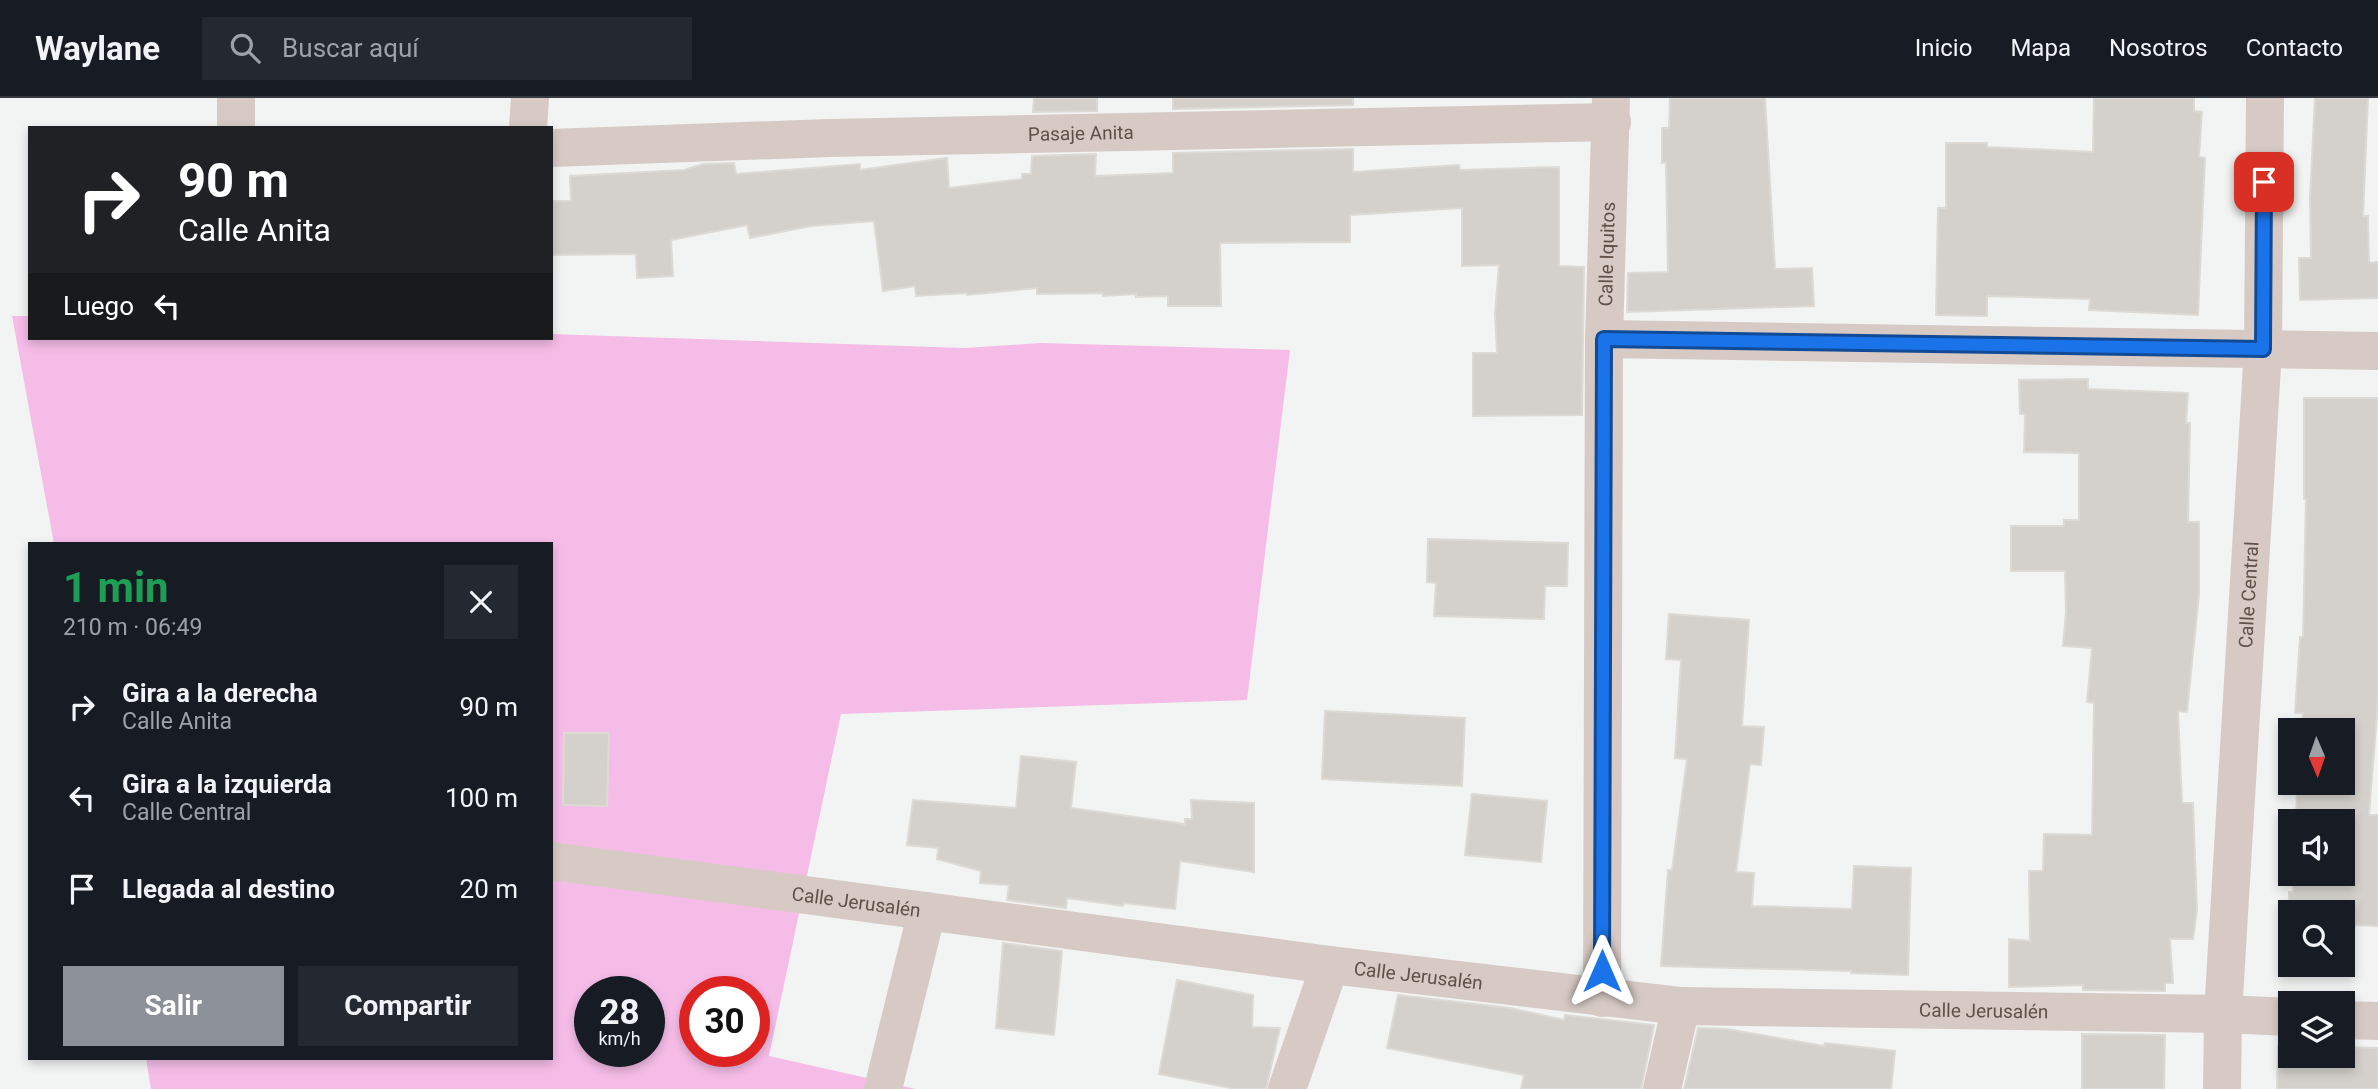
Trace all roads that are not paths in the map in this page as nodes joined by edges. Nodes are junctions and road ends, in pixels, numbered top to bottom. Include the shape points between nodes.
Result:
1 (236, 98) edge
2 (530, 98) edge
3 (2265, 98) edge
4 (1611, 110) edge
5 (236, 126) edge
6 (528, 126) edge
7 (553, 148) edge
8 (1604, 339) junction
9 (2263, 349) junction
10 (2378, 351) edge
11 (553, 862) edge
12 (927, 911) junction
13 (1330, 965) junction
14 (1602, 998) junction
15 (1681, 1006) junction
16 (2223, 1014) junction
17 (2278, 1016) edge
18 (2355, 1020) edge
19 (2378, 1021) edge
20 (883, 1089) edge
21 (1287, 1089) edge
22 (1662, 1089) edge
23 (2222, 1089) edge

1 - 5 street
2 - 6 street
3 - 9 street, Calle Central
4 - 7 street, Pasaje Anita
4 - 8 street, Calle Iquitos
8 - 9 street
8 - 14 street, Calle Iquitos
9 - 10 street
9 - 16 street, Calle Central
11 - 12 street, Calle Jerusalén
12 - 13 street, Calle Jerusalén
12 - 20 street
13 - 14 street, Calle Jerusalén
13 - 21 street
14 - 15 street, Calle Jerusalén
15 - 16 street, Calle Jerusalén
15 - 22 street
16 - 17 street, Calle Jerusalén
16 - 23 street, Calle Central
18 - 19 street

